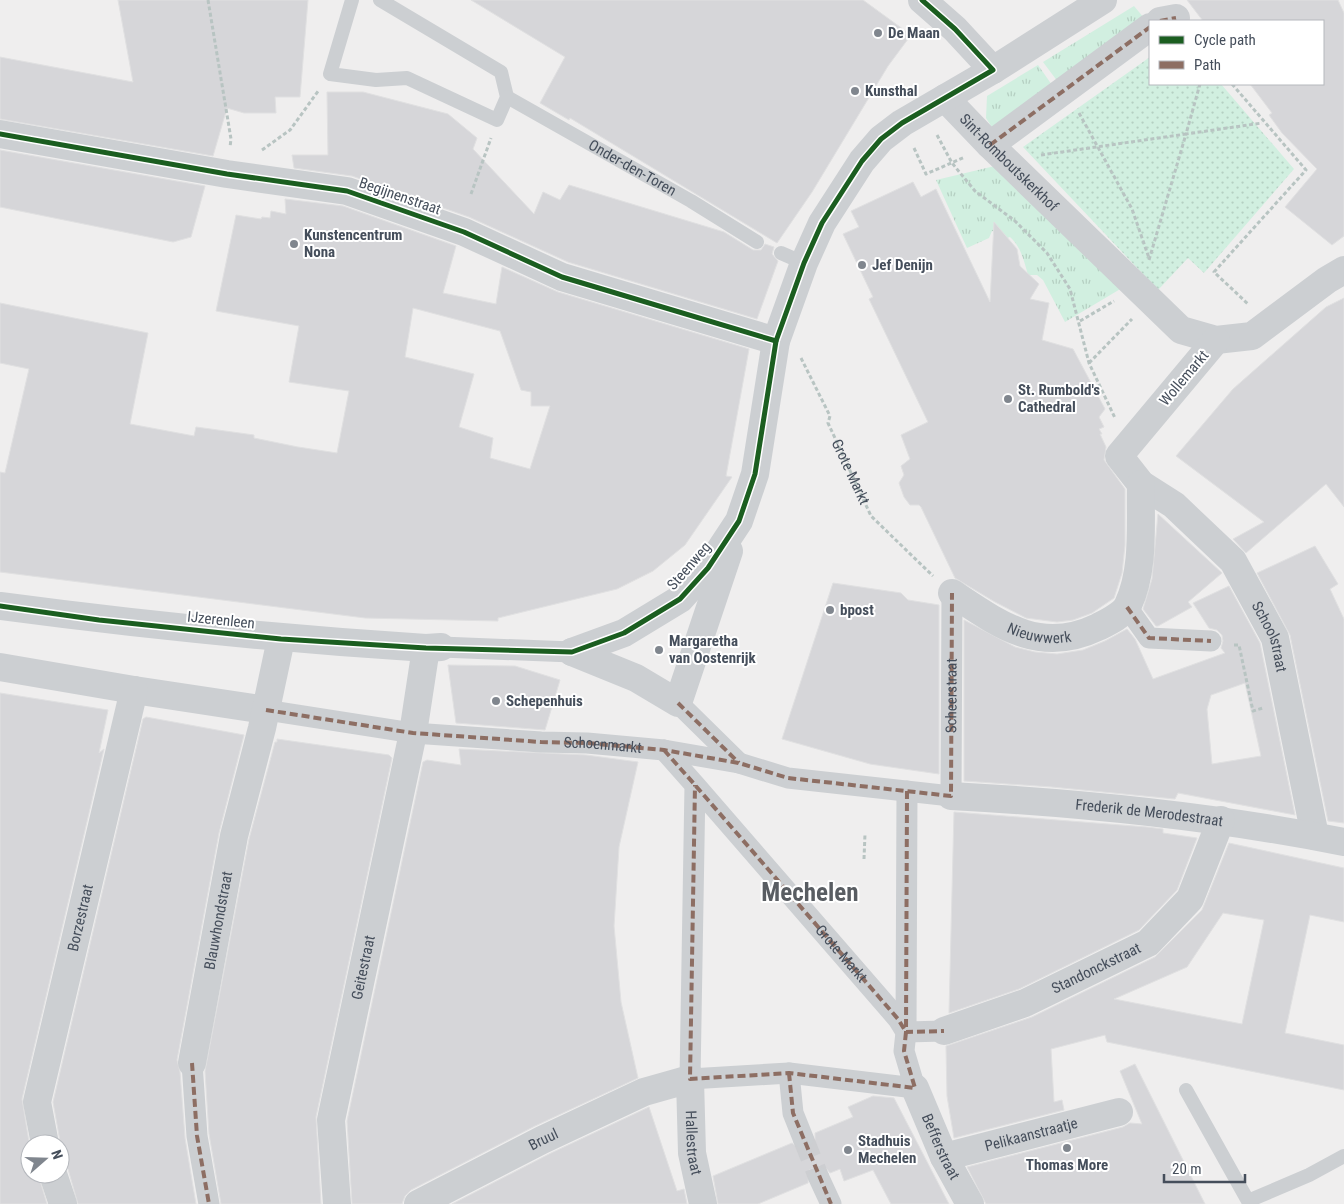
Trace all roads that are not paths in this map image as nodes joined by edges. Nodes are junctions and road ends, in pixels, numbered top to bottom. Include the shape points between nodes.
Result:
1 (352, 0) edge
2 (380, 0) edge
3 (922, 0) edge
4 (1103, 0) edge
5 (1149, 28) edge
6 (992, 70) junction
7 (507, 97) junction
8 (924, 110) junction
9 (0, 134) edge
10 (990, 145) junction
11 (757, 242) dead end
12 (1344, 270) edge
13 (1216, 340) junction
14 (776, 341) junction
15 (1142, 484) junction
16 (739, 521) junction
17 (952, 593) joint
18 (0, 606) edge
19 (1127, 607) junction
20 (282, 639) junction
21 (1211, 641) road end
22 (433, 648) junction
23 (572, 652) junction
24 (0, 667) edge
25 (134, 690) junction
26 (678, 703) junction
27 (266, 710) junction
28 (413, 733) junction
29 (664, 750) junction
30 (739, 763) junction
31 (695, 785) junction
32 (907, 791) junction
33 (951, 796) junction
34 (1221, 820) junction
35 (1315, 836) junction
36 (1344, 842) edge
37 (944, 1031) joint
38 (906, 1032) junction
39 (192, 1062) joint
40 (789, 1073) junction
41 (681, 1081) junction
42 (915, 1088) junction
43 (1186, 1090) dead end
44 (1119, 1112) dead end
45 (43, 1134) edge
46 (803, 1138) tunnel mouth
47 (1344, 1156) edge
48 (944, 1157) junction
49 (819, 1178) tunnel mouth
50 (56, 1184) edge
51 (63, 1204) edge
52 (209, 1204) edge
53 (337, 1204) edge
54 (418, 1204) edge
55 (703, 1204) edge
56 (831, 1204) edge
57 (970, 1204) edge

1 - 7 lane via 330,74 376,80 407,78 497,120
2 - 7 lane via 502,72
3 - 6 street via 955,29
4 - 6 street, Sint-Romboutskerkhof
5 - 10 street
6 - 8 street, Sint-Romboutskerkhof
7 - 11 lane, Onder-den-Toren
8 - 10 street, Sint-Romboutskerkhof
8 - 14 street via 881,139 862,161 822,223 793,258
9 - 14 street, Begijnenstraat via 227,174 347,191 464,232 562,277
10 - 13 street, Sint-Romboutskerkhof via 1181,330
12 - 13 street, Wollemarkt via 1252,336
13 - 15 street, Wollemarkt via 1119,456
14 - 16 street, Steenweg via 755,474
15 - 19 street via 1139,562
15 - 35 street, Schoolstraat via 1174,505 1232,561 1275,638
16 - 23 street, Steenweg via 708,568 680,599 624,633
16 - 26 street
17 - 19 street, Nieuwwerk via 993,621 1048,640 1082,635 1111,621
17 - 33 street, Scheerstraat
18 - 20 street, IJzerenleen
19 - 21 street via 1149,638
20 - 22 street, IJzerenleen
20 - 27 street, Blauwhondstraat
22 - 23 street, Steenweg
22 - 28 street
23 - 26 street, Steenweg via 636,678
24 - 25 street
25 - 27 street
25 - 45 street, Borzestraat via 37,1102
26 - 30 street
27 - 28 street
27 - 39 street, Blauwhondstraat via 234,836
28 - 29 street, Schoenmarkt
28 - 53 street, Geitestraat via 331,1120
29 - 30 street
29 - 31 street, Grote Markt
30 - 32 street via 788,778
31 - 38 street, Grote Markt
31 - 41 street
32 - 33 street
32 - 38 street
33 - 34 street, Frederik de Merodestraat via 1070,802
34 - 35 street, Frederik de Merodestraat
34 - 37 street, Standonckstraat via 1190,899 1148,943 1025,1003
35 - 36 street, Frederik de Merodestraat
37 - 38 street, Standonckstraat
38 - 42 street via 904,1051
39 - 52 street, Blauwhondstraat via 197,1136
40 - 41 street
40 - 42 street
40 - 46 street via 793,1113
41 - 54 street, Bruul via 644,1092
41 - 55 street, Hallestraat
42 - 48 street, Befferstraat
43 - 47 lane via 1248,1201
44 - 48 street, Pelikaanstraatje
48 - 57 street, Befferstraat
49 - 56 street
50 - 51 street

